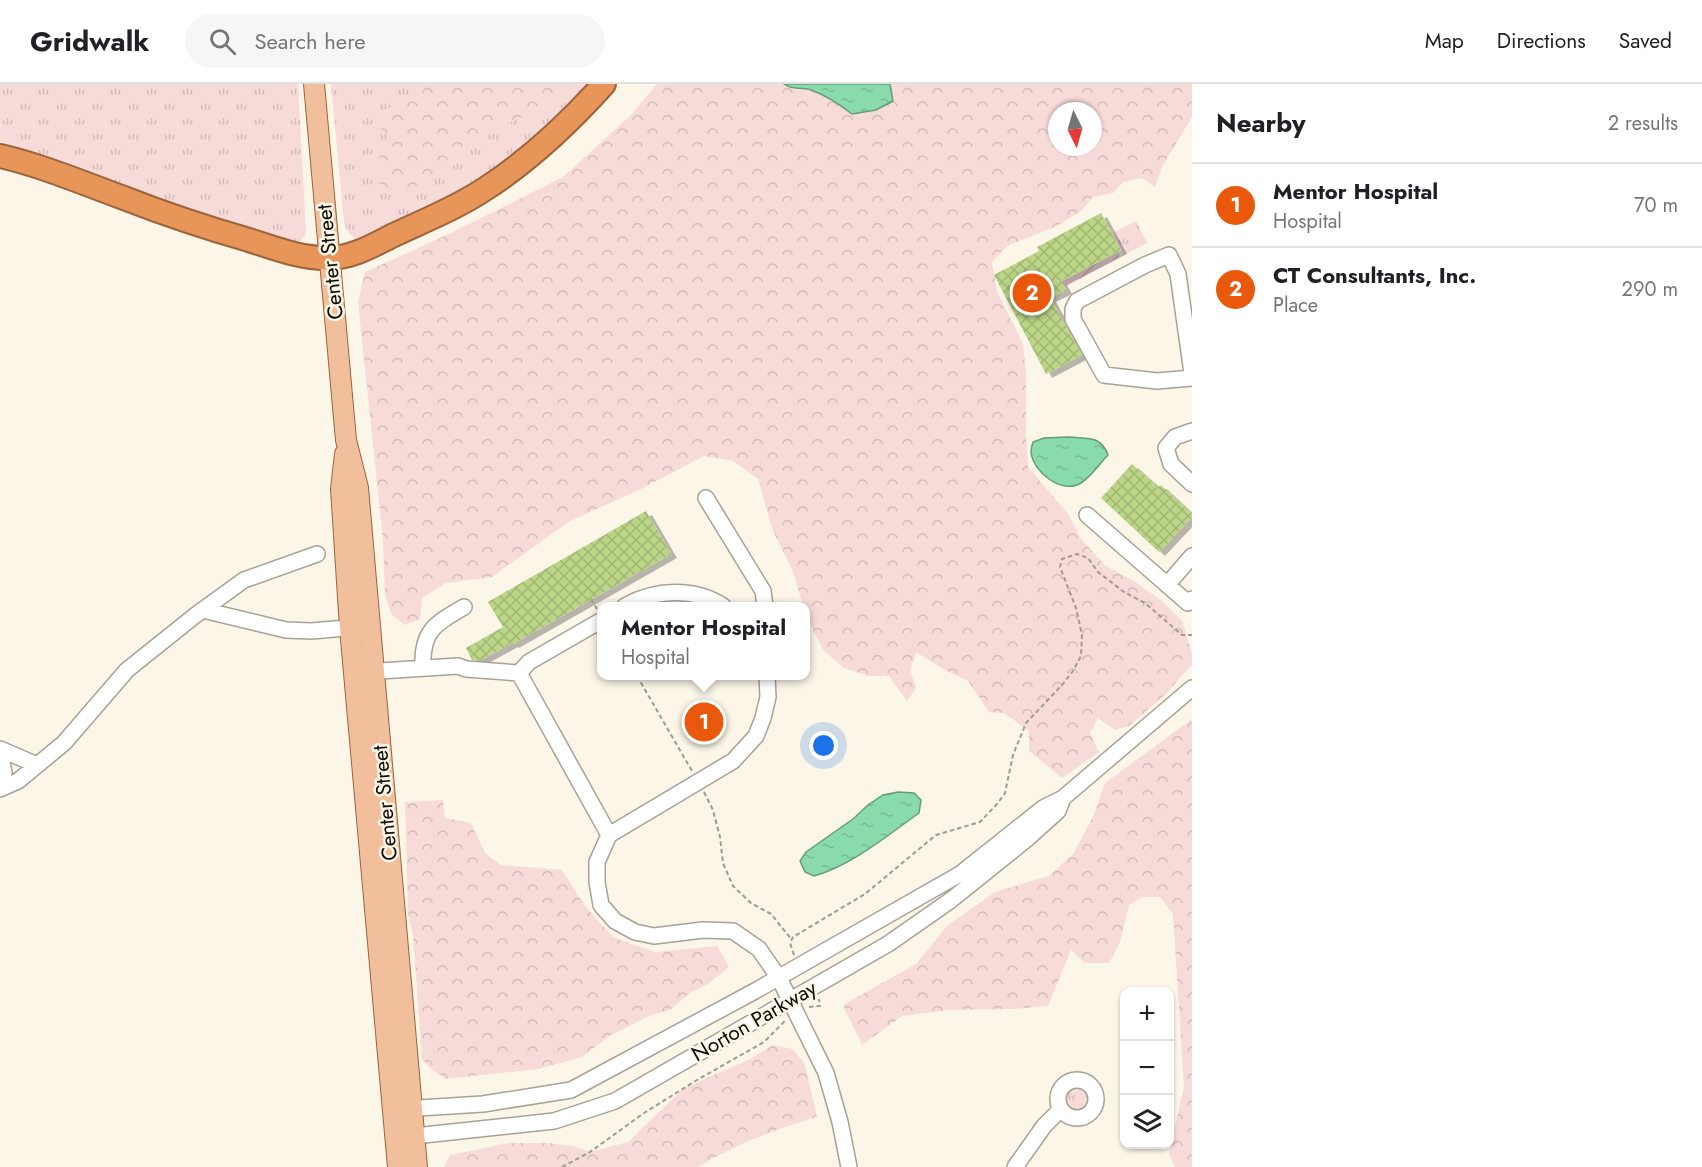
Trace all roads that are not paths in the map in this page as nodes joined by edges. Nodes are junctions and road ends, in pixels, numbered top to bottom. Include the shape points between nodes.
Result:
1 (314, 84) edge
2 (604, 84) edge
3 (0, 156) edge
4 (328, 258) junction
5 (1192, 373) edge
6 (1192, 378) edge
7 (1192, 431) edge
8 (1192, 484) edge
9 (706, 498) dead end
10 (1087, 515) dead end
11 (317, 554) dead end
12 (1192, 556) edge
13 (1167, 585) junction
14 (1192, 599) edge
15 (632, 602) edge
16 (716, 602) edge
17 (764, 602) edge
18 (464, 607) dead end
19 (203, 610) junction
20 (597, 623) edge
21 (360, 627) junction
22 (423, 668) junction
23 (364, 672) junction
24 (519, 673) junction
25 (767, 680) edge
26 (1192, 688) edge
27 (0, 749) edge
28 (38, 765) junction
29 (0, 783) edge
30 (0, 789) edge
31 (1063, 798) junction
32 (609, 835) junction
33 (779, 978) junction
34 (794, 1006) junction
35 (402, 1109) junction
36 (1060, 1109) dead end
37 (405, 1137) junction
38 (398, 1167) edge
39 (417, 1167) edge
40 (849, 1167) edge
41 (1015, 1167) edge

1 - 4 main road, Center Street
2 - 4 highway via 543,145 483,190 354,254
3 - 4 highway via 45,168 237,237
4 - 21 main road, Center Street via 346,440 341,489
5 - 6 street via 1178,274 1169,255 1077,301 1072,309 1073,319 1104,375 1157,381
7 - 8 street via 1175,437 1166,448 1171,464
9 - 17 street via 763,591
10 - 13 street
11 - 19 street via 244,580
12 - 13 street
13 - 14 street via 1188,603
15 - 16 street via 661,593 683,593
18 - 22 street via 431,629 422,652
19 - 21 street via 286,630
19 - 28 street via 127,670 64,743
20 - 24 street via 529,662
21 - 23 main road, Center Street
22 - 23 street
22 - 24 street via 458,666
23 - 35 main road, Center Street
24 - 32 street
25 - 32 street via 768,697 756,736 733,761
26 - 31 street, Norton Parkway
27 - 28 street
27 - 29 street
28 - 30 street
31 - 33 street, Norton Parkway via 1043,808 960,874
31 - 34 street, Norton Parkway via 1058,811 1043,825 951,900 888,944 813,987
32 - 33 street via 597,862 597,882 602,905 615,921 635,932 654,936 733,931 759,949
33 - 34 street
33 - 35 street, Norton Parkway via 571,1089 483,1104
34 - 37 street, Norton Parkway via 615,1101 554,1121
34 - 40 street via 826,1073
35 - 37 main road, Center Street
36 - 41 street
37 - 38 main road, Center Street
37 - 39 main road, Center Street

